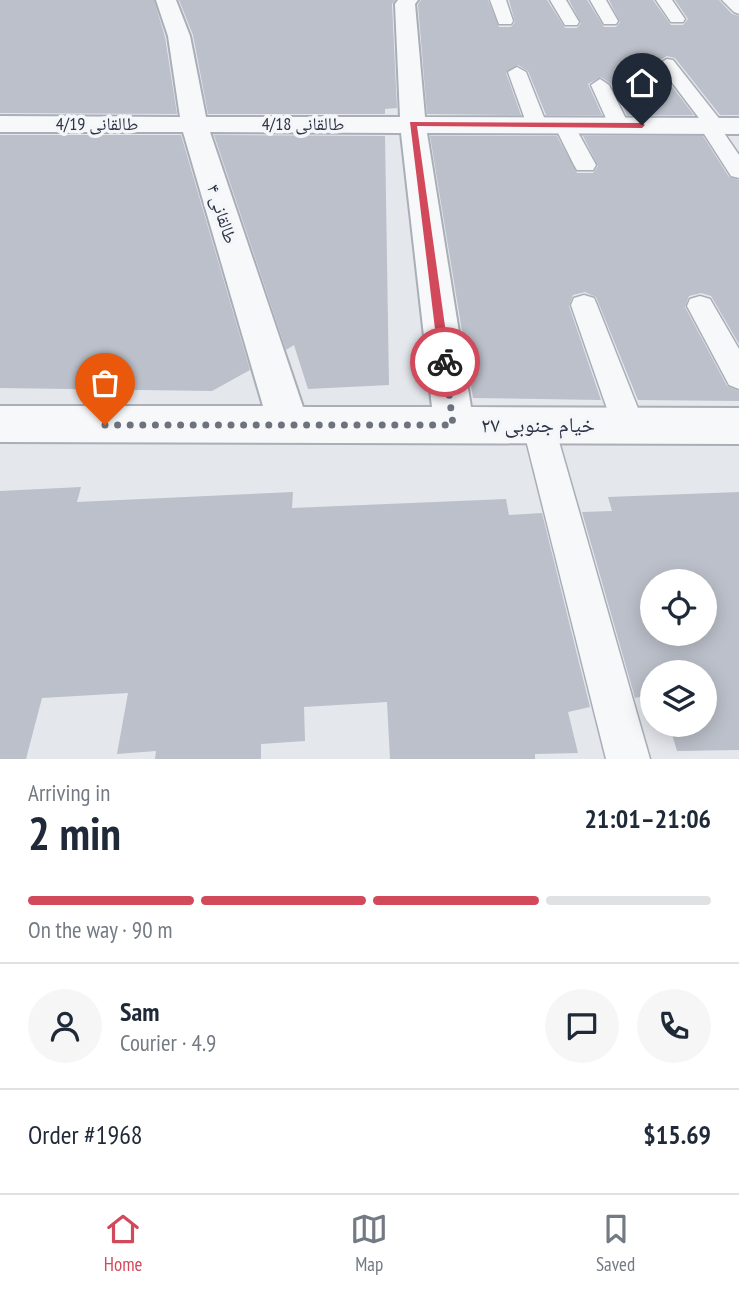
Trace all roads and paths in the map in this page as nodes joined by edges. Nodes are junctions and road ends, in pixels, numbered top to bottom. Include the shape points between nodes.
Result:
1 (166, 0) edge
2 (408, 0) edge
3 (498, 0) edge
4 (558, 0) edge
5 (598, 0) edge
6 (664, 0) edge
7 (730, 0) edge
8 (739, 9) edge
9 (677, 19) dead end
10 (505, 21) dead end
11 (610, 21) dead end
12 (571, 22) dead end
13 (667, 64) dead end
14 (517, 72) dead end
15 (600, 85) dead end
16 (413, 123) junction
17 (0, 124) edge
18 (194, 124) junction
19 (537, 125) junction
20 (564, 125) junction
21 (619, 125) junction
22 (721, 126) edge
23 (585, 165) dead end
24 (739, 171) edge
25 (584, 305) dead end
26 (700, 306) dead end
27 (739, 376) edge
28 (0, 424) edge
29 (538, 424) junction
30 (289, 425) junction
31 (453, 425) junction
32 (629, 426) junction
33 (739, 426) edge
34 (628, 759) edge

1 - 18 street, طالقانی ۴ via 179,36
2 - 16 street
3 - 10 lane
4 - 12 lane
5 - 11 lane
6 - 9 lane
7 - 8 lane
13 - 22 lane
14 - 19 lane
15 - 21 lane
16 - 18 street, طالقانی 4/18
16 - 19 street, طالقانی 4/18
16 - 31 street
17 - 18 street, طالقانی 4/19
18 - 30 street, طالقانی ۴
19 - 20 street, طالقانی 4/18
20 - 21 street, طالقانی 4/18
20 - 23 lane
21 - 22 street, طالقانی 4/18
22 - 24 lane
25 - 32 lane
26 - 27 lane
28 - 30 street, خیام جنوبی ۲۷
29 - 31 street, خیام جنوبی ۲۷
29 - 32 street, خیام جنوبی ۲۷
29 - 34 lane
30 - 31 street, خیام جنوبی ۲۷
32 - 33 street, خیام جنوبی ۲۷

